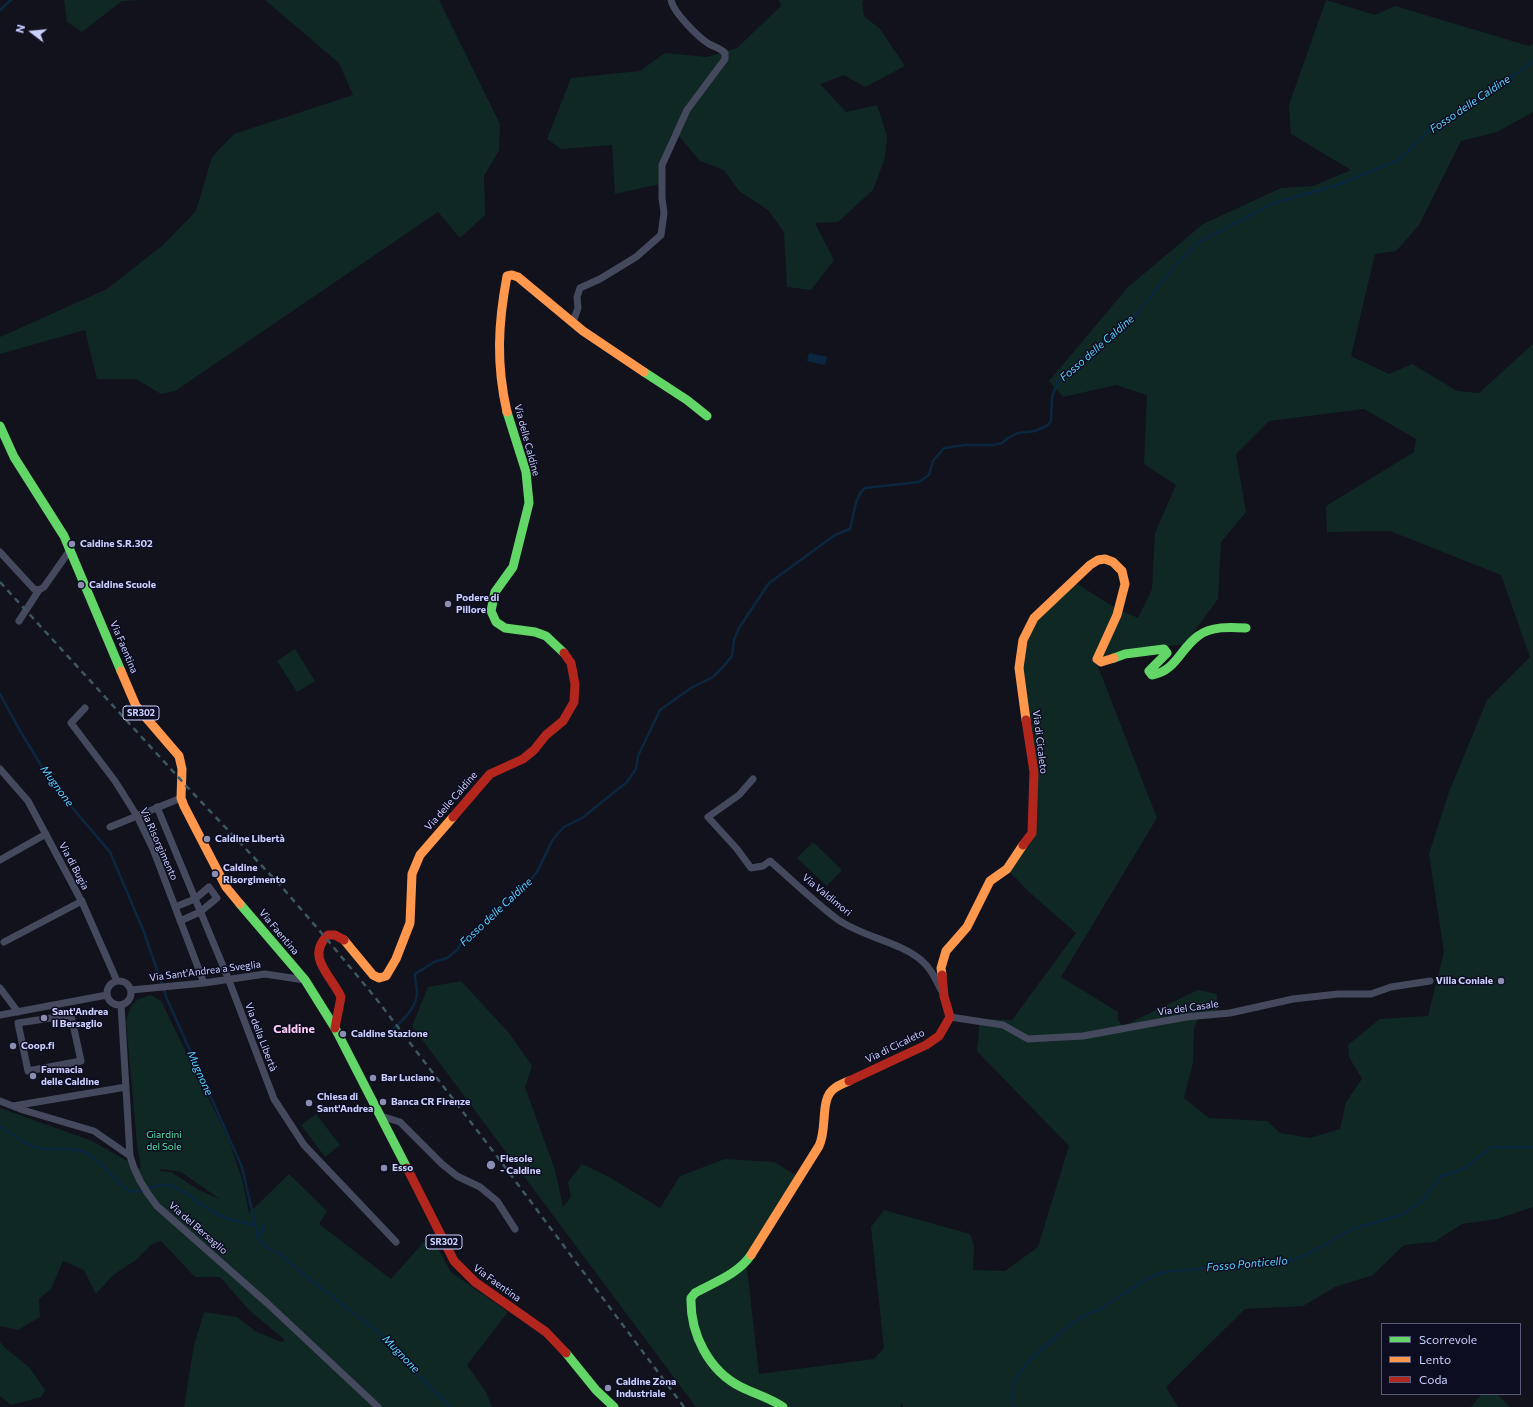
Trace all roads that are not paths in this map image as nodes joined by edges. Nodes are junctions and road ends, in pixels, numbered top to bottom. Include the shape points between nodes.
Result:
1 (670, 0) edge
2 (573, 322) junction
3 (707, 416) dead end
4 (0, 426) edge
5 (70, 550) junction
6 (0, 552) edge
7 (39, 590) junction
8 (19, 620) dead end
9 (1246, 628) dead end
10 (85, 708) dead end
11 (0, 769) edge
12 (753, 779) dead end
13 (182, 798) junction
14 (157, 807) junction
15 (137, 816) junction
16 (110, 827) dead end
17 (46, 834) junction
18 (0, 860) edge
19 (195, 899) junction
20 (82, 901) junction
21 (175, 907) junction
22 (200, 912) junction
23 (180, 921) junction
24 (4, 942) dead end
25 (228, 978) junction
26 (305, 980) junction
27 (117, 981) junction
28 (1430, 981) dead end
29 (204, 983) junction
30 (0, 988) edge
31 (131, 990) junction
32 (107, 995) junction
33 (944, 996) junction
34 (121, 1005) junction
35 (18, 1012) junction
36 (0, 1015) edge
37 (950, 1017) junction
38 (335, 1028) junction
39 (28, 1071) joint
40 (126, 1087) junction
41 (0, 1101) edge
42 (13, 1106) junction
43 (381, 1116) junction
44 (130, 1156) junction
45 (515, 1229) dead end
46 (396, 1242) dead end
47 (378, 1407) edge
48 (614, 1407) edge
49 (783, 1407) edge

1 - 2 street via 672,8 698,35 725,53 725,59 687,110 662,165 664,213 661,235 636,257 580,288 577,296 578,308
2 - 3 street, Via delle Caldine
2 - 38 street, Via delle Caldine via 515,276 509,275 505,279 501,308 500,382 507,414 526,472 529,503 512,567 495,592 491,611 496,622 505,628 546,636 565,654 571,664 575,684 574,702 563,721 546,735 534,750 523,759 490,774 420,854 412,874 410,923 396,960 386,976 374,977 348,944 335,935 328,935 319,943 317,953 320,961 341,997
4 - 5 street, Via Faentina / SR302 via 14,457
5 - 7 street via 44,587
5 - 13 street, Via Faentina / SR302 via 136,706 179,756 182,769
6 - 7 street via 34,589
7 - 8 street
9 - 33 street, Via di Cicaleto via 1230,627 1206,632 1193,640 1170,668 1156,675 1149,671 1167,653 1164,648 1125,654 1100,662 1097,659 1098,654 1117,615 1125,584 1122,571 1113,562 1105,559 1090,565 1034,618 1023,640 1019,668 1034,772 1032,833 1007,869 990,881 967,926 946,951 941,968
10 - 15 street, Via Risorgimento via 71,723 115,781
11 - 17 street, Via di Bugia via 28,801
12 - 33 street, Via Valdimori via 739,795 708,817 736,847 751,868 763,866 770,861 837,919 922,960 933,974
13 - 14 street
13 - 26 street, Via Faentina / SR302 via 226,886
14 - 15 street
14 - 19 street, Via della Libertà
15 - 16 street
15 - 21 street, Via Risorgimento
17 - 18 street
17 - 20 street, Via di Bugia
19 - 21 street
19 - 22 street, Via della Libertà
19 - 22 street via 209,887 217,898
20 - 24 street
20 - 27 street, Via di Bugia
21 - 23 street, Via Risorgimento
22 - 23 street
22 - 25 street, Via della Libertà
23 - 29 street, Via Risorgimento
25 - 26 street, Via Sant'Andrea a Sveglia via 265,974
25 - 29 street, Via Sant'Andrea a Sveglia
25 - 46 street, Via della Libertà via 278,1105 304,1145
26 - 38 street, Via Faentina / SR302
27 - 31 street via 125,982
27 - 32 street via 108,988
28 - 37 street, Via del Casale via 1391,987 1371,994 1338,994 1293,999 1230,1013 1186,1016 1083,1036 1028,1039 1003,1025
29 - 31 street, Via Sant'Andrea a Sveglia
30 - 35 street
31 - 34 street via 128,1001
32 - 34 street via 113,1004
32 - 35 street
33 - 37 street, Via di Cicaleto
34 - 40 street, Via del Bersaglio
35 - 36 street
37 - 49 street, Via di Cicaleto via 939,1036 926,1045 834,1088 828,1094 823,1106 823,1139 745,1264 691,1298 701,1349 720,1375
38 - 43 street, Via Faentina / SR302
39 - 39 street via 18,1023 71,1015 81,1061
40 - 42 street
40 - 44 street, Via del Bersaglio
41 - 42 street
42 - 44 street via 94,1131
43 - 45 street via 400,1122 452,1172 480,1187 497,1201
43 - 48 street, Via Faentina / SR302 via 458,1266 484,1289 549,1335
44 - 47 street, Via del Bersaglio via 142,1186 157,1206 267,1303

